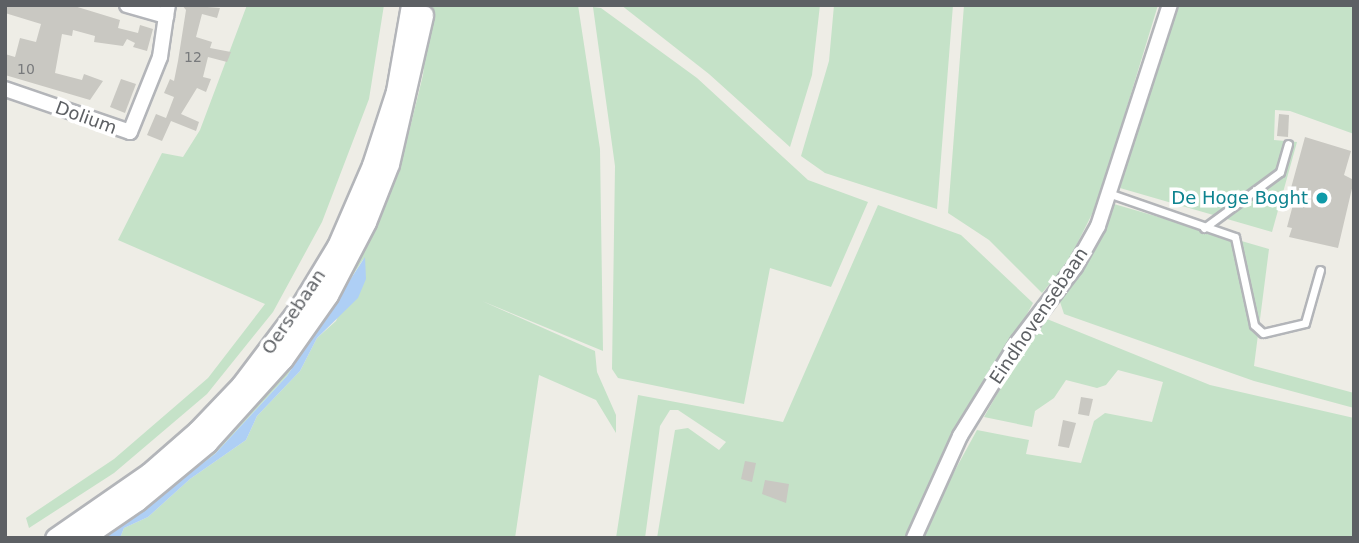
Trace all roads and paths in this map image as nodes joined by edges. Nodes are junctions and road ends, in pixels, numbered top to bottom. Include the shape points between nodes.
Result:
1 (127, 5) edge
2 (411, 5) edge
3 (424, 5) edge
4 (1170, 5) edge
5 (167, 10) edge
6 (5, 89) edge
7 (1288, 144) dead end
8 (1111, 194) junction
9 (1204, 228) junction
10 (1320, 270) dead end
11 (55, 538) edge
12 (83, 538) edge
13 (914, 538) edge

1 - 5 street
2 - 11 main road, Oersebaan via 396,91 372,165 337,246 300,307 241,385 197,431 149,473
3 - 12 main road, Oersebaan via 410,87 389,164 358,241 323,304 283,359 207,443
4 - 8 street, Eindhovensebaan
5 - 6 street, Dolium via 160,57 130,132
7 - 9 lane via 1280,172
8 - 9 lane
8 - 13 street, Eindhovensebaan via 1075,267 1018,342 960,436
9 - 10 lane via 1235,237 1240,245 1254,325 1263,333 1305,323

